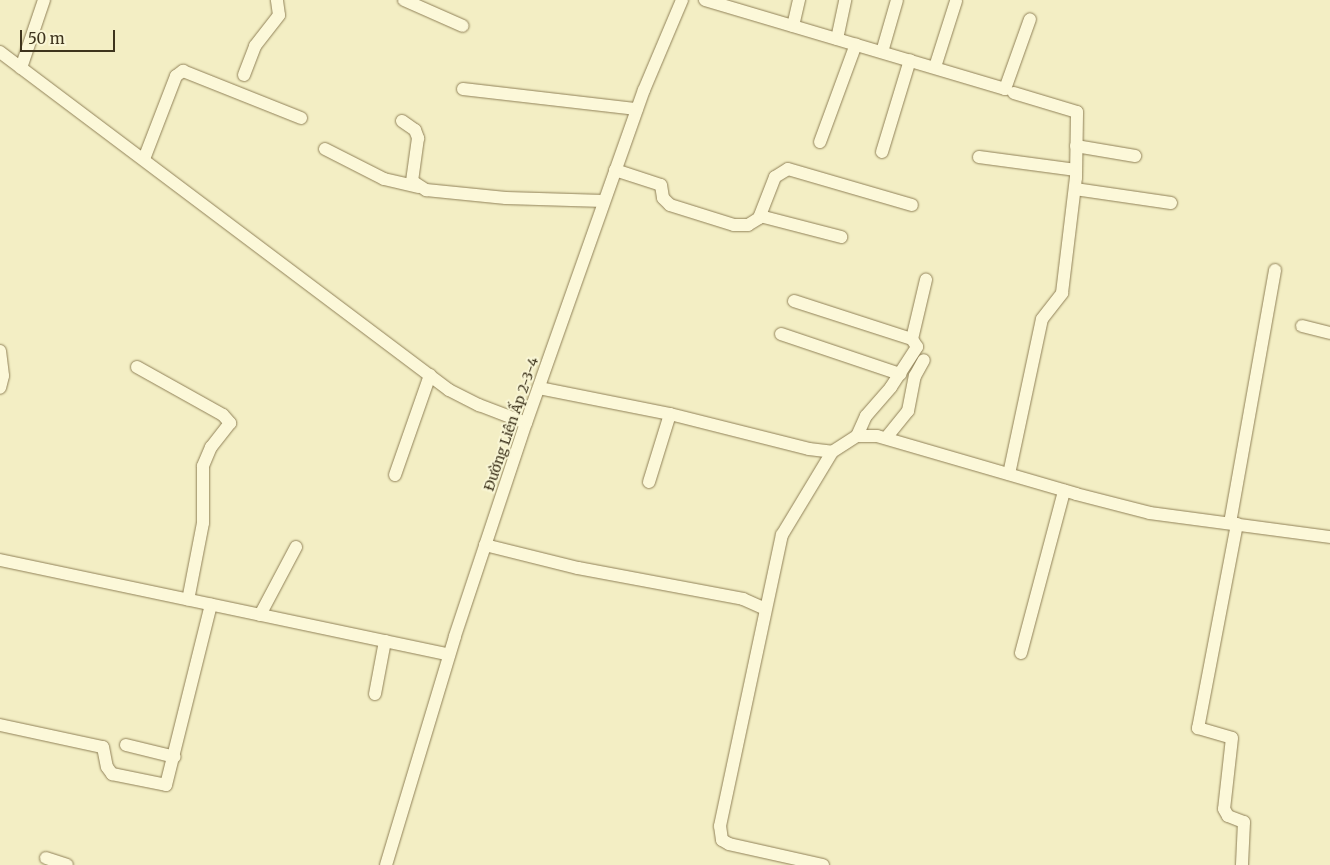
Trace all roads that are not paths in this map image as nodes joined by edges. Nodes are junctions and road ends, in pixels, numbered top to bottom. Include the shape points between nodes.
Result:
1 (44, 0) edge
2 (277, 0) edge
3 (404, 0) edge
4 (682, 0) edge
5 (705, 0) edge
6 (799, 0) edge
7 (846, 0) edge
8 (897, 0) edge
9 (956, 1) edge
10 (1030, 20) dead end
11 (463, 26) dead end
12 (793, 26) junction
13 (836, 39) junction
14 (856, 44) junction
15 (0, 52) edge
16 (882, 52) junction
17 (910, 60) junction
18 (936, 67) junction
19 (21, 68) junction
20 (244, 75) dead end
21 (463, 89) dead end
22 (1014, 93) dead end
23 (637, 109) junction
24 (301, 118) dead end
25 (402, 121) dead end
26 (820, 142) dead end
27 (1076, 146) junction
28 (326, 149) dead end
29 (882, 152) dead end
30 (1135, 156) dead end
31 (979, 157) dead end
32 (144, 159) junction
33 (615, 170) junction
34 (1076, 170) junction
35 (418, 187) junction
36 (1075, 189) junction
37 (604, 201) junction
38 (1171, 203) dead end
39 (912, 205) dead end
40 (760, 216) junction
41 (841, 237) dead end
42 (1275, 270) dead end
43 (926, 280) dead end
44 (794, 301) dead end
45 (1302, 326) dead end
46 (1330, 333) edge
47 (781, 334) dead end
48 (912, 339) junction
49 (0, 351) edge
50 (924, 360) dead end
51 (137, 367) dead end
52 (900, 374) junction
53 (430, 375) junction
54 (0, 388) edge
55 (539, 388) junction
56 (670, 414) junction
57 (526, 423) junction
58 (857, 436) junction
59 (886, 438) junction
60 (832, 452) junction
61 (395, 474) dead end
62 (1009, 474) junction
63 (649, 482) dead end
64 (1064, 491) junction
65 (1234, 524) junction
66 (1330, 537) edge
67 (485, 546) junction
68 (296, 547) dead end
69 (0, 560) edge
70 (188, 600) junction
71 (211, 605) junction
72 (765, 609) junction
73 (260, 615) junction
74 (385, 641) junction
75 (1021, 653) dead end
76 (449, 655) junction
77 (375, 694) dead end
78 (0, 725) edge
79 (126, 745) dead end
80 (175, 757) junction
81 (46, 858) dead end
82 (67, 865) edge
83 (386, 865) edge
84 (823, 865) edge
85 (1242, 865) edge

1 - 19 street
2 - 20 street via 279,15 255,46
3 - 11 street
4 - 23 street, Đường Liên Ấp 2-3-4
5 - 12 street
6 - 12 street
7 - 13 street
8 - 16 street
9 - 18 street
10 - 18 street via 1005,89
12 - 13 street
13 - 14 street
14 - 16 street
14 - 26 street
15 - 19 street
16 - 17 street
17 - 18 street
17 - 29 street
19 - 32 street
21 - 23 street
22 - 27 street via 1077,112
23 - 33 street, Đường Liên Ấp 2-3-4
24 - 32 street via 183,71 175,79
25 - 35 street via 415,130 418,138 411,172 412,181
27 - 30 street
27 - 34 street
28 - 35 street via 384,179
31 - 34 street
32 - 53 street
33 - 37 street, Đường Liên Ấp 2-3-4
33 - 40 street via 661,186 663,198 670,205 734,225 748,225
34 - 36 street
35 - 37 street via 488,196
36 - 38 street
36 - 62 street via 1062,293 1042,319
37 - 55 street, Đường Liên Ấp 2-3-4
39 - 40 street via 788,169 775,177
40 - 41 street
42 - 65 street
43 - 48 street
44 - 48 street
45 - 46 street
47 - 52 street
48 - 52 street via 917,347
49 - 54 street via 3,376
50 - 59 street via 915,376 908,411
51 - 70 street via 223,415 230,423 211,447 203,466 203,523
52 - 58 street via 866,416
53 - 57 street via 479,406
53 - 61 street
55 - 56 street
55 - 57 street, Đường Liên Ấp 2-3-4
56 - 60 street
56 - 63 street
57 - 67 street, Đường Liên Ấp 2-3-4
58 - 59 street
58 - 60 street
59 - 62 street
60 - 72 street via 782,535
62 - 64 street
64 - 65 street via 1150,513
64 - 75 street
65 - 66 street
65 - 85 street via 1198,728 1232,738 1224,809 1228,816 1244,822
67 - 72 street via 578,568 743,599
67 - 76 street, Đường Liên Ấp 2-3-4
68 - 73 street
69 - 70 street
70 - 71 street
71 - 73 street
71 - 80 street
72 - 84 street via 744,725 720,826 722,840
73 - 74 street
74 - 76 street
74 - 77 street
76 - 83 street, Đường Liên Ấp 2-3-4
78 - 80 street via 103,747 107,767 112,774 155,784 166,785
79 - 80 street
81 - 82 street

